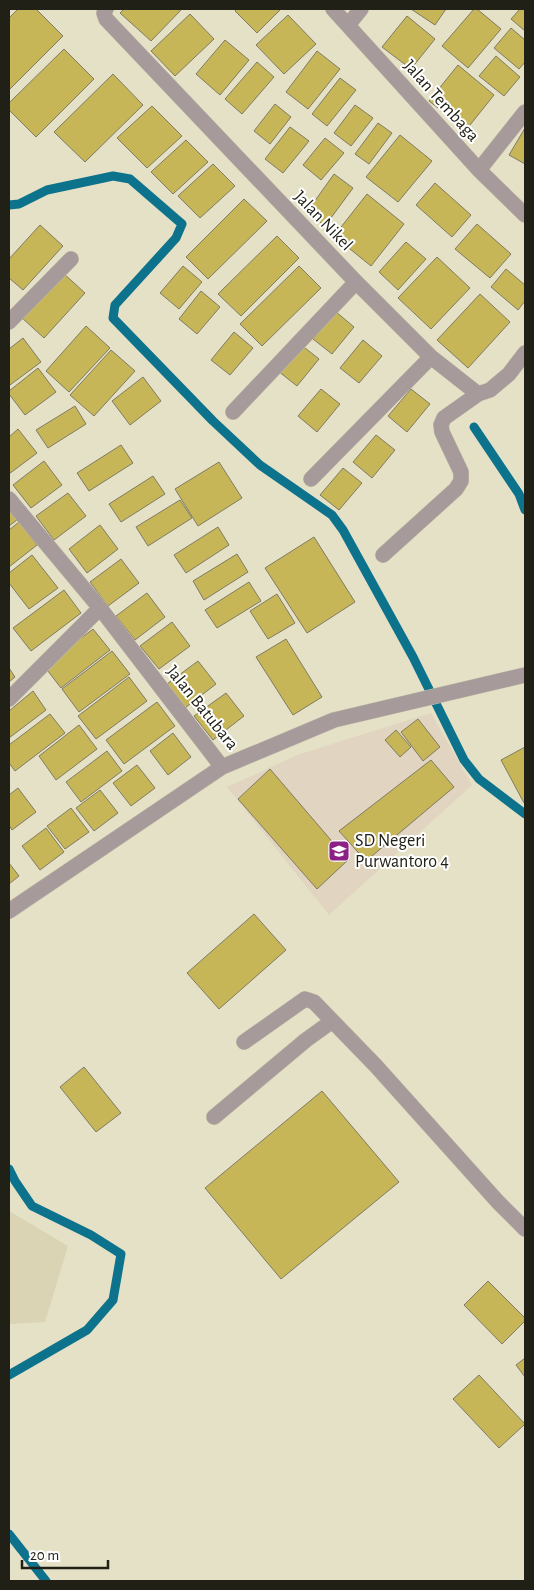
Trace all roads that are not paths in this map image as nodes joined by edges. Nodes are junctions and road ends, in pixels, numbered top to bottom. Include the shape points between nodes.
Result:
1 (333, 9) edge
2 (361, 9) edge
3 (106, 14) edge
4 (348, 24) junction
5 (525, 112) edge
6 (479, 170) junction
7 (525, 215) edge
8 (71, 259) dead end
9 (356, 282) junction
10 (9, 322) edge
11 (525, 354) edge
12 (431, 357) junction
13 (478, 394) junction
14 (233, 412) dead end
15 (311, 479) dead end
16 (9, 499) edge
17 (383, 555) dead end
18 (100, 608) junction
19 (525, 675) edge
20 (9, 699) edge
21 (222, 767) junction
22 (9, 910) edge
23 (331, 1022) junction
24 (244, 1042) dead end
25 (214, 1117) dead end
26 (525, 1229) edge

1 - 4 street, Jalan Tembaga
2 - 4 street
3 - 9 street, Jalan Nikel
4 - 6 street, Jalan Tembaga
5 - 6 street
6 - 7 street, Jalan Tembaga
8 - 10 street
9 - 12 street, Jalan Nikel
9 - 14 street
11 - 13 street via 509,374 490,390
12 - 13 street, Jalan Nikel
12 - 15 street
13 - 17 street via 444,418 441,425 461,472 461,481
16 - 18 street, Jalan Batubara
18 - 20 street
18 - 21 street, Jalan Batubara
19 - 21 street, Jalan Batubara via 334,720
21 - 22 street
23 - 24 street via 314,1002 304,999
23 - 25 street
23 - 26 street via 376,1066

